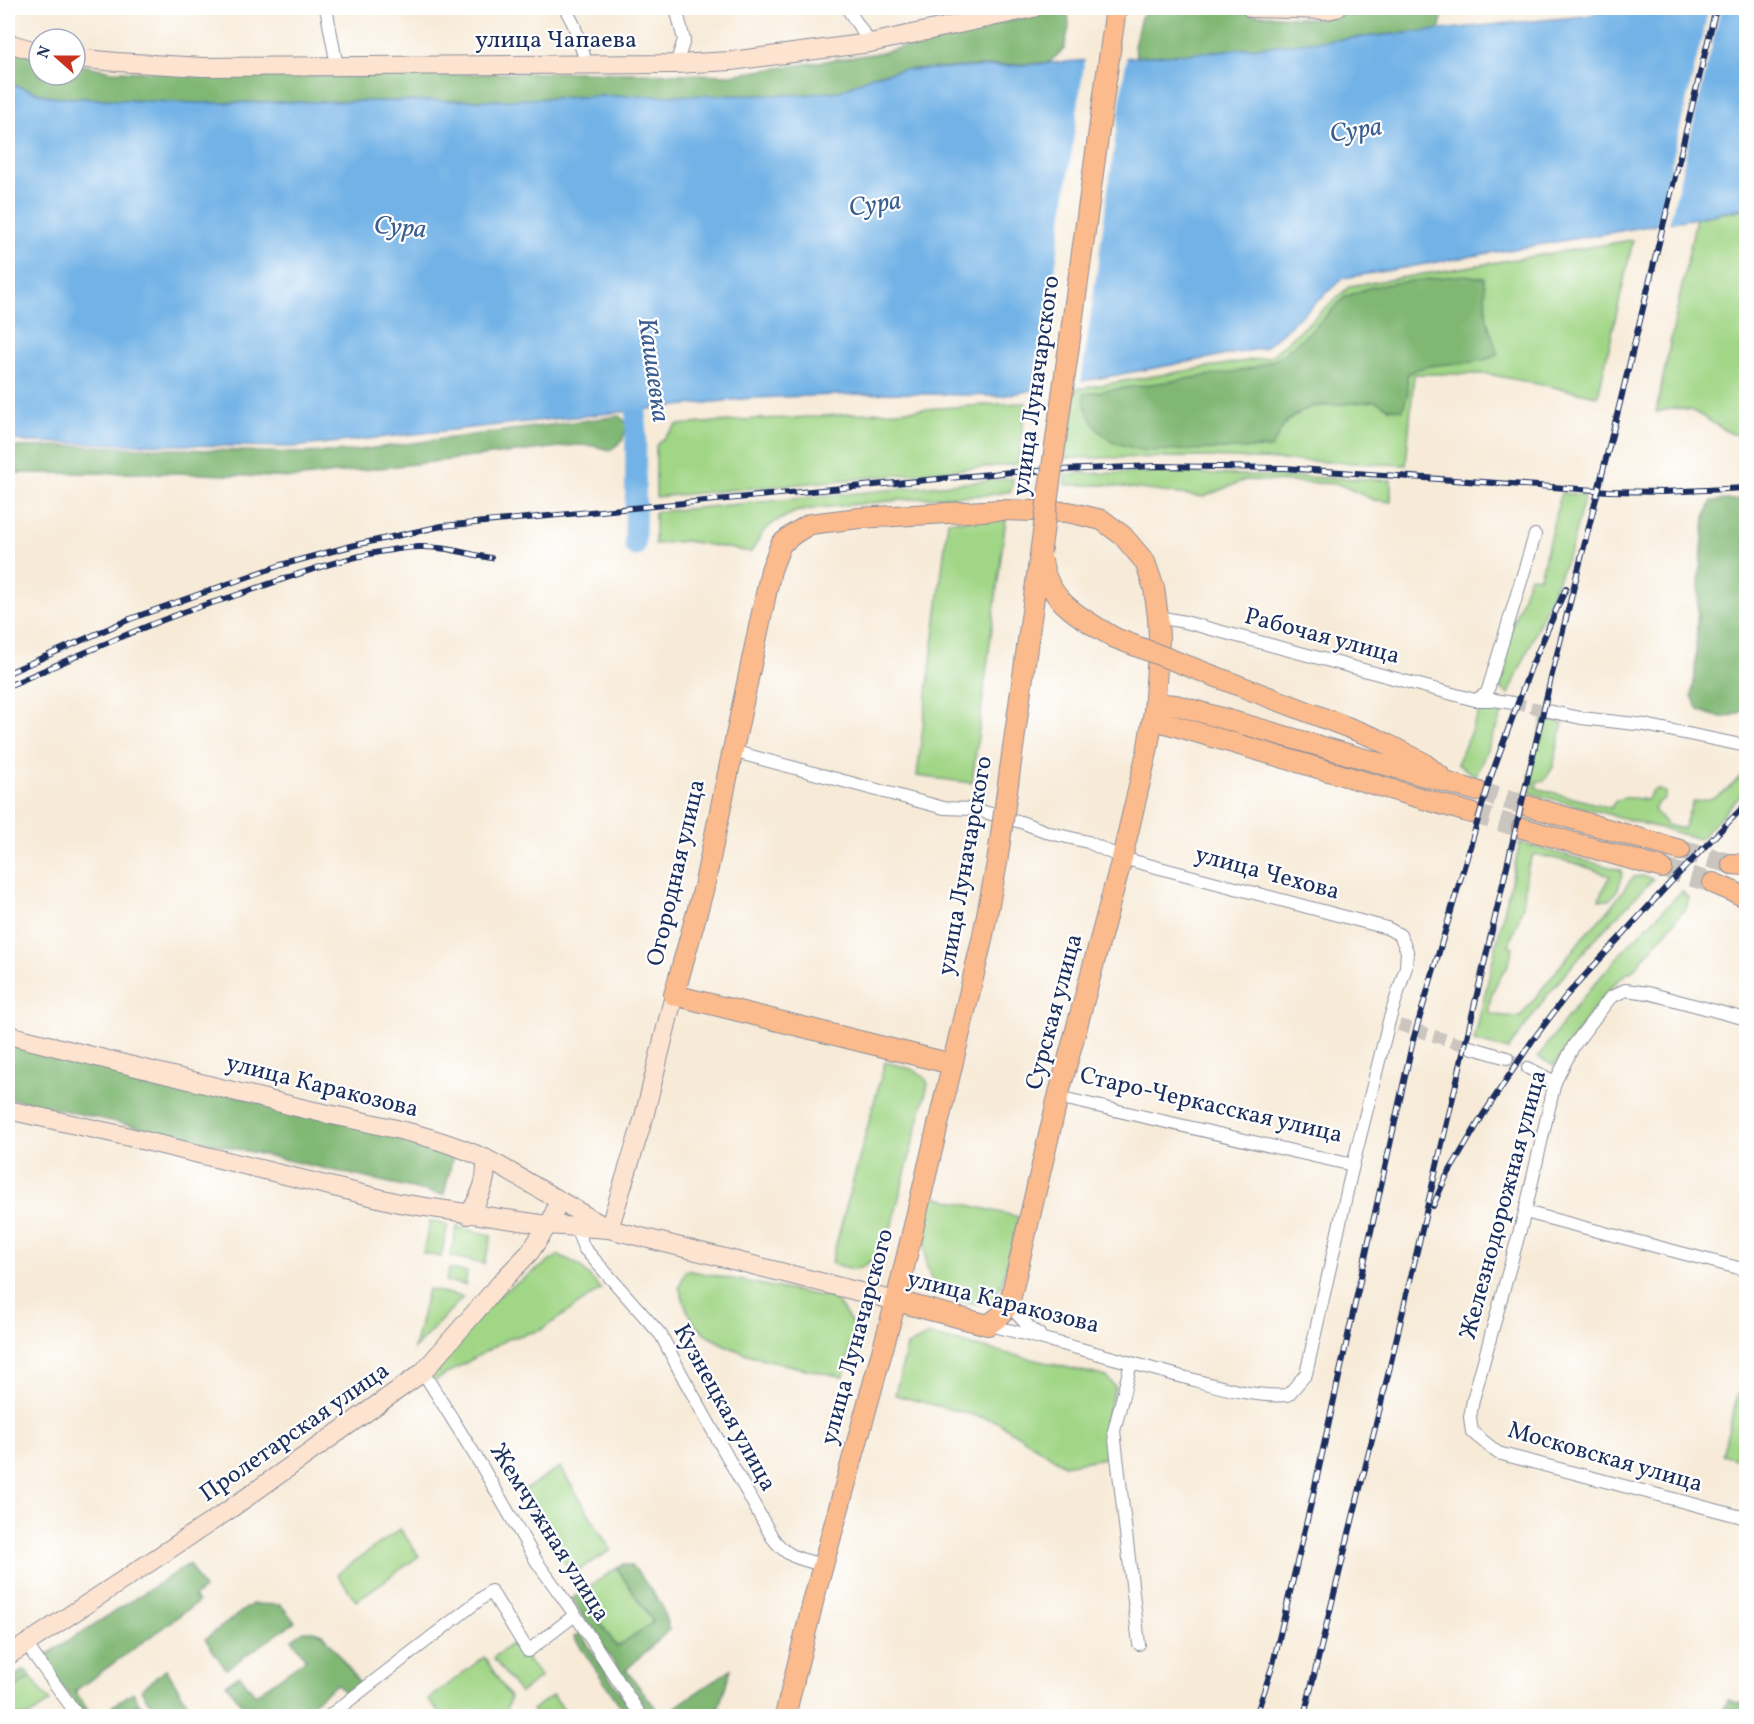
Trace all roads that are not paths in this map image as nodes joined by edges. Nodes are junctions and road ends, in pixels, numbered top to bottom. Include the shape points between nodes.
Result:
1 (326, 8) edge
2 (565, 8) edge
3 (676, 8) edge
4 (847, 8) edge
5 (1033, 8) edge
6 (1116, 8) edge
7 (1251, 8) edge
8 (1337, 8) edge
9 (8, 43) edge
10 (870, 43) junction
11 (27, 49) edge
12 (87, 59) edge
13 (676, 64) junction
14 (587, 65) junction
15 (337, 66) junction
16 (795, 533) joint
17 (1535, 535) dead end
18 (1041, 546) junction
19 (1158, 617) junction
20 (1156, 683) junction
21 (1475, 700) junction
22 (1514, 703) tunnel mouth
23 (1176, 705) junction
24 (1154, 711) junction
25 (1548, 711) tunnel mouth
26 (1189, 730) junction
27 (1746, 746) edge
28 (732, 751) junction
29 (1147, 752) junction
30 (1452, 784) junction
31 (1477, 791) tunnel mouth
32 (1528, 806) tunnel mouth
33 (1471, 813) tunnel mouth
34 (1522, 828) tunnel mouth
35 (1680, 850) tunnel mouth
36 (1122, 858) junction
37 (1662, 868) tunnel mouth
38 (1713, 883) tunnel mouth
39 (1746, 897) edge
40 (674, 994) junction
41 (1746, 1019) edge
42 (8, 1035) edge
43 (1470, 1047) tunnel mouth
44 (1507, 1058) tunnel mouth
45 (952, 1064) junction
46 (1528, 1068) tunnel mouth
47 (1555, 1082) junction
48 (1058, 1097) junction
49 (8, 1110) edge
50 (485, 1158) junction
51 (1353, 1166) junction
52 (556, 1198) junction
53 (1525, 1212) junction
54 (468, 1215) junction
55 (547, 1225) junction
56 (576, 1228) junction
57 (609, 1229) junction
58 (1746, 1270) edge
59 (896, 1301) junction
60 (1009, 1305) junction
61 (988, 1325) junction
62 (1045, 1338) junction
63 (1131, 1363) junction
64 (423, 1372) junction
65 (1470, 1417) joint
66 (1746, 1518) edge
67 (823, 1565) junction
68 (574, 1615) junction
69 (26, 1644) junction
70 (1139, 1644) dead end
71 (8, 1656) edge
72 (78, 1716) edge
73 (329, 1716) edge
74 (641, 1716) edge
75 (785, 1716) edge

1 - 15 street
2 - 14 street
3 - 13 street via 684,40
4 - 10 street
5 - 10 main road, улица Чапаева
6 - 18 main road, улица Луначарского, bridge
7 - 8 main road
9 - 11 main road
10 - 13 main road, улица Чапаева
12 - 15 main road, улица Чапаева via 203,67
13 - 14 main road, улица Чапаева
14 - 15 main road, улица Чапаева
16 - 19 main road, Сурская улица via 810,524 859,518 1001,510 1068,512 1102,520 1134,548 1154,588
16 - 28 main road, Огородная улица via 782,544 771,570
17 - 21 street via 1487,693
18 - 30 main road, bridge via 1044,574 1058,598 1077,616 1115,638 1373,737 1422,762
18 - 45 main road, улица Луначарского, bridge via 997,863
19 - 20 main road, Сурская улица
19 - 21 street, Рабочая улица
20 - 23 main road
20 - 24 main road, Сурская улица
21 - 22 street, Рабочая улица
23 - 24 main road via 1164,704
23 - 30 main road
24 - 26 main road via 1165,723
24 - 29 main road, Сурская улица
25 - 27 street via 1645,725
26 - 29 main road via 1162,738
26 - 33 main road
28 - 36 street, улица Чехова via 944,808 973,809 1011,819 1088,842
28 - 40 main road, Огородная улица via 704,887
29 - 36 main road, Сурская улица
30 - 31 main road
32 - 35 main road
34 - 37 main road
36 - 48 main road, Сурская улица
36 - 51 street, улица Чехова via 1387,928 1400,935 1407,951 1406,967
38 - 39 main road
40 - 45 main road
40 - 57 main road, Огородная улица via 644,1117
41 - 47 street, Железнодорожная улица via 1625,990 1610,998 1574,1045
42 - 50 main road, улица Каракозова via 400,1131
43 - 44 street
45 - 59 main road, улица Луначарского
46 - 47 street
47 - 53 street, Железнодорожная улица
48 - 51 street, Старо-Черкасская улица
48 - 60 main road, Сурская улица
49 - 54 main road, улица Каракозова via 399,1203
50 - 52 main road, улица Каракозова
50 - 54 main road via 484,1182
51 - 63 street, улица Каракозова via 1306,1374 1288,1395 1227,1388
52 - 55 main road, Пролетарская улица via 555,1212
52 - 57 main road, улица Каракозова
53 - 58 street
53 - 65 street, Железнодорожная улица
54 - 55 main road, улица Каракозова
55 - 56 main road, улица Каракозова
55 - 64 main road, Пролетарская улица via 530,1252
56 - 57 main road, улица Каракозова
56 - 67 street, Кузнецкая улица via 584,1248 661,1335 779,1547 800,1559
57 - 59 main road, улица Каракозова
59 - 61 main road, улица Каракозова
59 - 67 main road, улица Луначарского
60 - 61 main road
60 - 62 street
61 - 62 street, улица Каракозова
62 - 63 street, улица Каракозова
63 - 70 street via 1114,1431
64 - 68 street, Жемчужная улица via 537,1562
64 - 69 main road, Пролетарская улица via 226,1512
65 - 66 street, Московская улица via 1472,1432 1498,1453
67 - 75 main road, улица Луначарского
68 - 73 street via 528,1651 491,1591
68 - 74 street, Жемчужная улица
69 - 71 main road, Пролетарская улица
69 - 72 street

